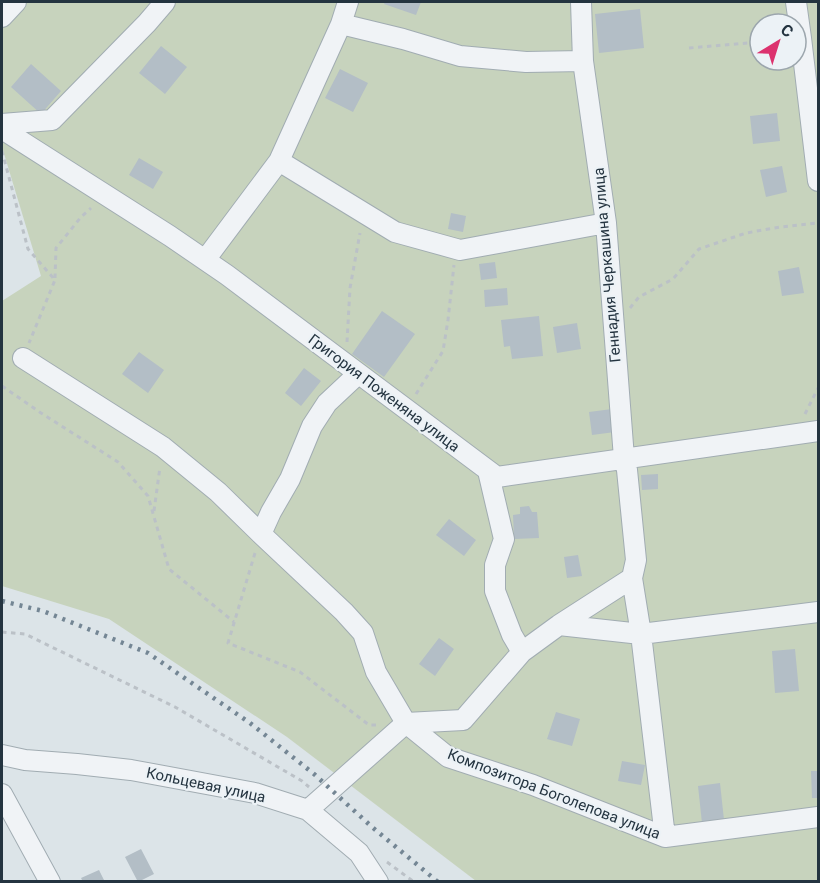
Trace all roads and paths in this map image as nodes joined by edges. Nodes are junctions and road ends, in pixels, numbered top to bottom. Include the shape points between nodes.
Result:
1 (16, 2) edge
2 (165, 2) edge
3 (348, 2) edge
4 (581, 2) edge
5 (796, 2) edge
6 (2, 17) edge
7 (340, 24) junction
8 (748, 43) edge
9 (689, 48) dead end
10 (583, 62) junction
11 (2, 124) edge
12 (2, 129) edge
13 (2, 151) edge
14 (279, 161) junction
15 (819, 182) edge
16 (106, 195) junction
17 (364, 213) junction
18 (819, 223) edge
19 (606, 224) junction
20 (455, 248) junction
21 (205, 260) junction
22 (55, 280) junction
23 (614, 328) junction
24 (23, 358) joint
25 (340, 360) junction
26 (358, 374) junction
27 (2, 386) edge
28 (819, 388) edge
29 (405, 410) junction
30 (819, 431) edge
31 (795, 435) junction
32 (163, 447) junction
33 (624, 458) junction
34 (488, 471) junction
35 (153, 514) junction
36 (261, 534) junction
37 (633, 578) junction
38 (819, 612) edge
39 (234, 622) junction
40 (559, 625) junction
41 (2, 632) edge
42 (641, 634) junction
43 (522, 652) junction
44 (406, 723) junction
45 (2, 755) edge
46 (2, 794) edge
47 (315, 805) junction
48 (819, 817) edge
49 (664, 837) junction
50 (382, 858) dead end
51 (50, 882) edge
52 (378, 882) edge
53 (414, 882) edge

1 - 6 street
2 - 11 street via 52,120
3 - 7 street
4 - 10 street, Геннадия Черкашина улица
5 - 15 street
7 - 10 street via 460,56
7 - 14 street
8 - 9 path
10 - 19 street, Геннадия Черкашина улица
12 - 16 street, Григория Поженяна улица
13 - 22 path via 28,249
14 - 17 street
14 - 21 street
16 - 21 street, Григория Поженяна улица
16 - 22 path via 81,217 56,248
17 - 20 street via 395,232
17 - 25 path via 350,288 346,350
18 - 23 path via 746,233 699,249 673,279 639,297
19 - 20 street
19 - 23 street, Геннадия Черкашина улица
20 - 29 path via 443,351
21 - 25 street, Григория Поженяна улица
22 - 24 path
23 - 33 street, Геннадия Черкашина улица
24 - 32 street, Композитора Боголепова улица
25 - 26 street, Григория Поженяна улица
26 - 29 street, Григория Поженяна улица
26 - 36 street via 327,403 312,426
27 - 35 path via 118,462 148,496
28 - 31 path
29 - 34 street, Григория Поженяна улица
30 - 31 street, Григория Поженяна улица
31 - 33 street, Григория Поженяна улица
32 - 35 path
32 - 36 street, Композитора Боголепова улица
33 - 34 street, Григория Поженяна улица via 497,477
33 - 37 street, Геннадия Черкашина улица via 636,560
34 - 43 street via 504,539 495,565 495,591
35 - 39 path via 170,569
36 - 39 path
36 - 44 street, Композитора Боголепова улица via 363,633 376,672
37 - 40 street
37 - 42 street, Геннадия Черкашина улица
38 - 42 street
39 - 44 path via 228,643 300,672 369,725
40 - 42 street
40 - 43 street
41 - 47 path via 25,634 175,707 302,781
42 - 49 street, Геннадия Черкашина улица
43 - 44 street via 463,720
44 - 47 street
44 - 49 street, Композитора Боголепова улица via 448,758 533,785
45 - 47 street, Кольцевая улица via 131,770
46 - 51 street
47 - 52 street, Кольцевая улица via 359,853
48 - 49 street, Композитора Боголепова улица
50 - 53 path

